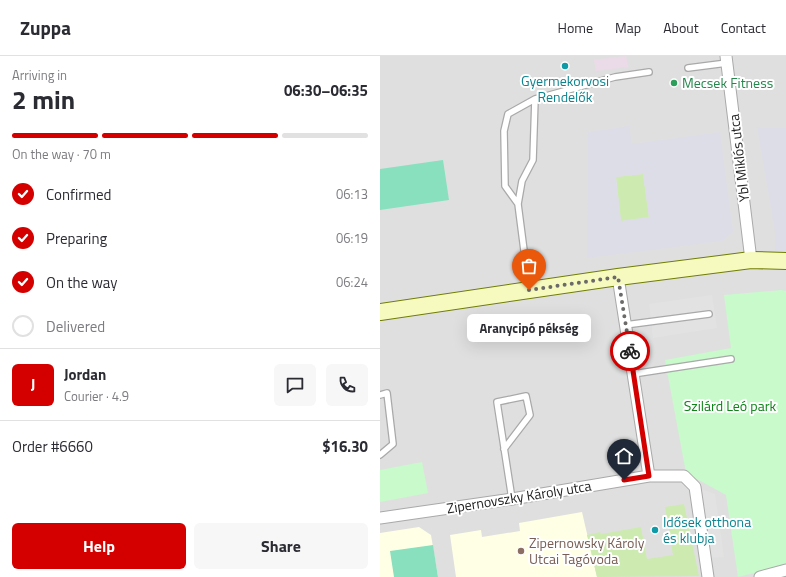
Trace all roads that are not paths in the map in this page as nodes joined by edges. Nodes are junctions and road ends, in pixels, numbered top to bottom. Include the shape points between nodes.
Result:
1 (727, 60) edge
2 (688, 68) dead end
3 (650, 72) dead end
4 (536, 100) junction
5 (518, 204) junction
6 (751, 260) junction
7 (786, 261) edge
8 (618, 277) junction
9 (529, 290) junction
10 (380, 312) edge
11 (709, 314) dead end
12 (625, 325) junction
13 (731, 359) dead end
14 (633, 374) junction
15 (380, 395) edge
16 (504, 449) junction
17 (380, 455) edge
18 (649, 476) junction
19 (512, 499) junction
20 (380, 518) edge
21 (786, 570) edge
22 (708, 577) edge
23 (760, 577) edge

1 - 2 lane
1 - 6 street, Ybl Miklós utca
3 - 4 lane via 615,77
4 - 5 lane via 533,160 522,180
4 - 5 lane via 508,114 504,131 505,186
5 - 9 lane
6 - 7 street
6 - 8 street
8 - 9 street
8 - 12 street
9 - 10 street
11 - 12 lane
12 - 14 street
13 - 14 lane
14 - 18 street
15 - 17 lane via 387,393 393,444
16 - 16 lane via 497,402 526,396 530,415
16 - 19 lane
18 - 19 street, Zipernovszky Károly utca
18 - 22 street, Zipernovszky Károly utca via 684,476 695,487
19 - 20 street, Zipernovszky Károly utca
21 - 23 street

